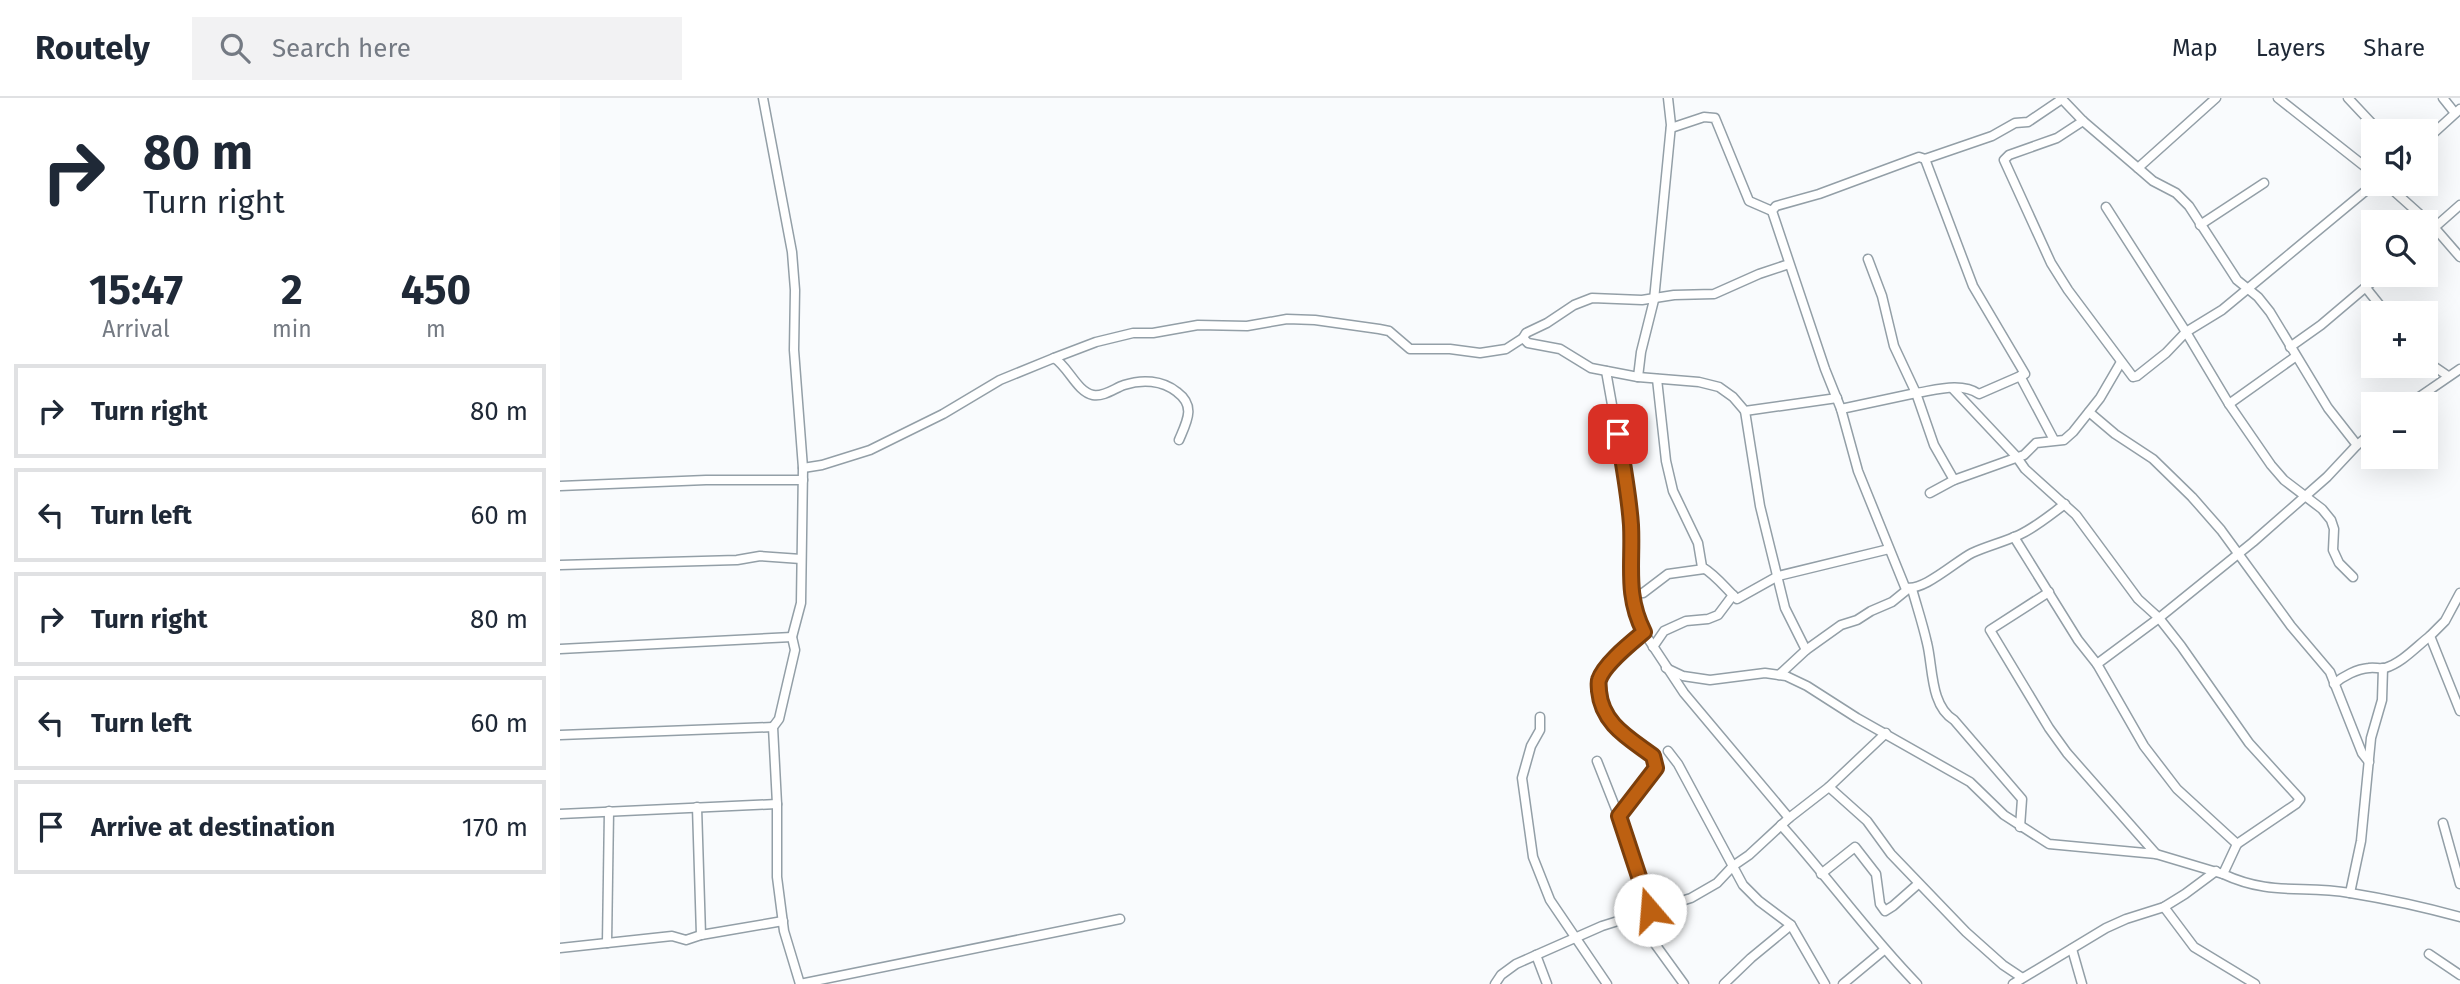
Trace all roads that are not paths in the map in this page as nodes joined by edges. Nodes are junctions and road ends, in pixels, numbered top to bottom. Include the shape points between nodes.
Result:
1 (763, 98) edge
2 (1668, 98) edge
3 (2061, 98) edge
4 (2216, 98) edge
5 (2278, 98) edge
6 (2348, 98) edge
7 (2443, 98) edge
8 (2458, 111) edge
9 (2368, 119) edge
10 (2083, 121) junction
11 (1671, 128) junction
12 (2438, 130) edge
13 (1925, 159) junction
14 (2361, 164) edge
15 (2138, 168) junction
16 (2264, 183) dead end
17 (2361, 195) edge
18 (2399, 196) edge
19 (2460, 205) edge
20 (2106, 207) dead end
21 (2415, 210) edge
22 (1772, 211) junction
23 (2438, 224) edge
24 (2200, 225) junction
25 (2438, 232) edge
26 (2460, 257) edge
27 (1868, 259) dead end
28 (1789, 264) junction
29 (2366, 288) joint
30 (2247, 289) junction
31 (1654, 300) junction
32 (2376, 301) edge
33 (2186, 331) junction
34 (1523, 338) junction
35 (2290, 347) junction
36 (2295, 356) junction
37 (1054, 358) junction
38 (2121, 362) junction
39 (2438, 369) edge
40 (2460, 369) edge
41 (1606, 371) junction
42 (2020, 376) junction
43 (2448, 376) junction
44 (1638, 377) junction
45 (1657, 379) junction
46 (1952, 389) junction
47 (2426, 392) edge
48 (1916, 393) junction
49 (1837, 398) junction
50 (2229, 404) junction
51 (1842, 409) junction
52 (1745, 411) junction
53 (2089, 412) junction
54 (1180, 440) dead end
55 (2054, 440) junction
56 (2361, 442) edge
57 (2357, 445) junction
58 (2016, 456) junction
59 (803, 468) junction
60 (803, 480) junction
61 (1954, 480) junction
62 (560, 486) edge
63 (1930, 492) dead end
64 (2305, 496) junction
65 (2065, 503) junction
66 (2014, 537) junction
67 (1889, 549) junction
68 (2238, 554) junction
69 (801, 559) junction
70 (560, 565) edge
71 (1702, 567) junction
72 (1778, 576) junction
73 (2353, 577) dead end
74 (1910, 589) junction
75 (2049, 592) junction
76 (2460, 593) edge
77 (1631, 594) junction
78 (1733, 595) junction
79 (2159, 618) junction
80 (1644, 632) junction
81 (2430, 636) junction
82 (792, 637) junction
83 (1653, 647) junction
84 (560, 649) edge
85 (1806, 650) junction
86 (2097, 664) junction
87 (1666, 668) junction
88 (2384, 668) junction
89 (1779, 675) junction
90 (2334, 684) junction
91 (2460, 711) edge
92 (1540, 717) dead end
93 (773, 727) junction
94 (1885, 733) junction
95 (560, 735) edge
96 (1668, 751) dead end
97 (1597, 761) dead end
98 (2369, 762) junction
99 (1829, 787) junction
100 (777, 804) junction
101 (697, 807) junction
102 (608, 811) junction
103 (560, 814) edge
104 (1619, 816) junction
105 (1788, 818) junction
106 (2443, 823) dead end
107 (1782, 825) junction
108 (2020, 827) junction
109 (2237, 844) junction
110 (2156, 854) junction
111 (1733, 866) junction
112 (2219, 872) junction
113 (1821, 873) junction
114 (1918, 884) junction
115 (2460, 884) edge
116 (2350, 893) junction
117 (2164, 907) junction
118 (1650, 910) junction
119 (1634, 915) junction
120 (2460, 917) edge
121 (1121, 919) dead end
122 (783, 921) junction
123 (1791, 925) junction
124 (701, 935) junction
125 (1577, 939) junction
126 (607, 943) junction
127 (560, 948) edge
128 (2071, 949) junction
129 (1884, 950) junction
130 (2429, 954) dead end
131 (1536, 955) junction
132 (2460, 975) edge
133 (2021, 977) junction
134 (800, 984) edge
135 (1495, 984) edge
136 (1547, 984) edge
137 (1607, 984) edge
138 (1684, 984) edge
139 (1724, 984) edge
140 (1825, 984) edge
141 (1843, 984) edge
142 (1917, 984) edge
143 (2013, 984) edge
144 (2082, 984) edge
145 (2255, 984) edge

1 - 59 street via 792,252
2 - 11 street
3 - 10 street
3 - 13 street via 2028,122
4 - 15 street
5 - 14 street
6 - 9 street
7 - 8 street
8 - 12 street
10 - 15 street
10 - 38 street via 2057,138 2004,160 2051,263
11 - 22 street via 1714,118 1749,201
11 - 31 street
13 - 22 street via 1919,157
13 - 42 street via 1973,286 2025,374
15 - 24 street via 2176,193
16 - 24 street
17 - 30 street
18 - 21 street
19 - 23 street
20 - 33 street
22 - 28 street
24 - 30 street
25 - 26 street
27 - 48 street via 1894,346
28 - 31 street via 1714,294
28 - 49 street
29 - 32 street
29 - 35 street
30 - 33 street
30 - 35 street via 2270,312
31 - 34 street via 1583,301
31 - 44 street
33 - 38 street via 2137,376
33 - 50 street
34 - 37 street via 1493,352 1412,350 1380,328 1287,319 1133,333
34 - 41 street
35 - 36 street
36 - 50 street
36 - 57 street
37 - 54 street via 1091,395 1136,383 1162,383 1177,392 1190,408
37 - 59 street via 1000,380 870,450
38 - 53 street
39 - 43 street
40 - 43 street
41 - 44 street
41 - 77 street via 1629,500
42 - 46 street via 1979,394
42 - 55 street
43 - 47 street
44 - 45 street
45 - 52 street via 1719,387
45 - 71 street via 1673,491 1698,543
46 - 48 street
46 - 58 street
48 - 51 street
48 - 61 street via 1934,445
49 - 51 street
49 - 52 street
50 - 64 street via 2271,465
51 - 67 street via 1858,471
52 - 72 street via 1760,506
53 - 55 street via 2064,440
53 - 68 street via 2153,459 2192,496
55 - 58 street via 2036,443
56 - 57 street
57 - 64 street
58 - 61 street
58 - 65 street
59 - 60 street
60 - 62 street
60 - 69 street
61 - 63 street
64 - 68 street
64 - 73 street via 2330,520 2333,550
65 - 66 street
65 - 79 street via 2138,599
66 - 74 street via 1973,553
66 - 75 street
67 - 72 street
67 - 74 street
68 - 79 street
68 - 90 street via 2330,672
69 - 70 street via 760,556
69 - 82 street via 801,603
71 - 77 street via 1668,574 1643,593
71 - 78 street
72 - 78 street via 1737,599
72 - 85 street via 1785,608
74 - 85 street via 1841,625
74 - 108 street via 1929,650 1931,676 1947,716 2022,799
75 - 86 street
75 - 110 street via 1990,631 2049,728
76 - 81 street via 2445,621
77 - 80 street
78 - 83 street via 1718,615 1664,631
79 - 86 street
79 - 109 street via 2249,743 2300,799
80 - 83 street
80 - 104 street via 1614,658 1598,681 1600,705 1611,724 1653,756 1656,768
81 - 88 street
81 - 91 street
82 - 84 street
82 - 93 street via 795,650 779,719
83 - 87 street
85 - 89 street
86 - 109 street via 2144,746 2177,789
87 - 89 street via 1710,680
87 - 105 street
88 - 90 street via 2369,668
88 - 98 street
89 - 94 street via 1807,685
90 - 98 street
92 - 125 street via 1540,730 1522,778 1534,857 1550,900
93 - 95 street
93 - 100 street
94 - 99 street
94 - 108 street via 1970,782
96 - 111 street
97 - 104 street
98 - 116 street
99 - 105 street
99 - 114 street via 1867,821
100 - 101 street
100 - 122 street via 777,877
101 - 102 street
101 - 124 street
102 - 103 street
102 - 126 street
104 - 118 street
105 - 107 street
106 - 115 street
107 - 111 street
107 - 113 street
108 - 110 street via 2049,844
109 - 112 street
110 - 112 street
111 - 118 street via 1717,883 1691,898
111 - 123 street via 1743,885
112 - 116 street via 2255,887
112 - 117 street
113 - 114 street via 1855,847 1875,874 1885,911
113 - 129 street
114 - 133 street via 1983,948
116 - 120 street
117 - 128 street via 2126,919
117 - 145 street via 2194,947
118 - 119 street
119 - 125 street
119 - 138 street
121 - 134 street
122 - 124 street
122 - 134 street
123 - 139 street
123 - 140 street
124 - 126 street via 686,940 672,936
125 - 131 street
125 - 137 street
126 - 127 street
128 - 133 street
128 - 144 street
129 - 141 street
129 - 142 street
130 - 132 street
131 - 135 street via 1516,964
131 - 136 street
133 - 143 street

